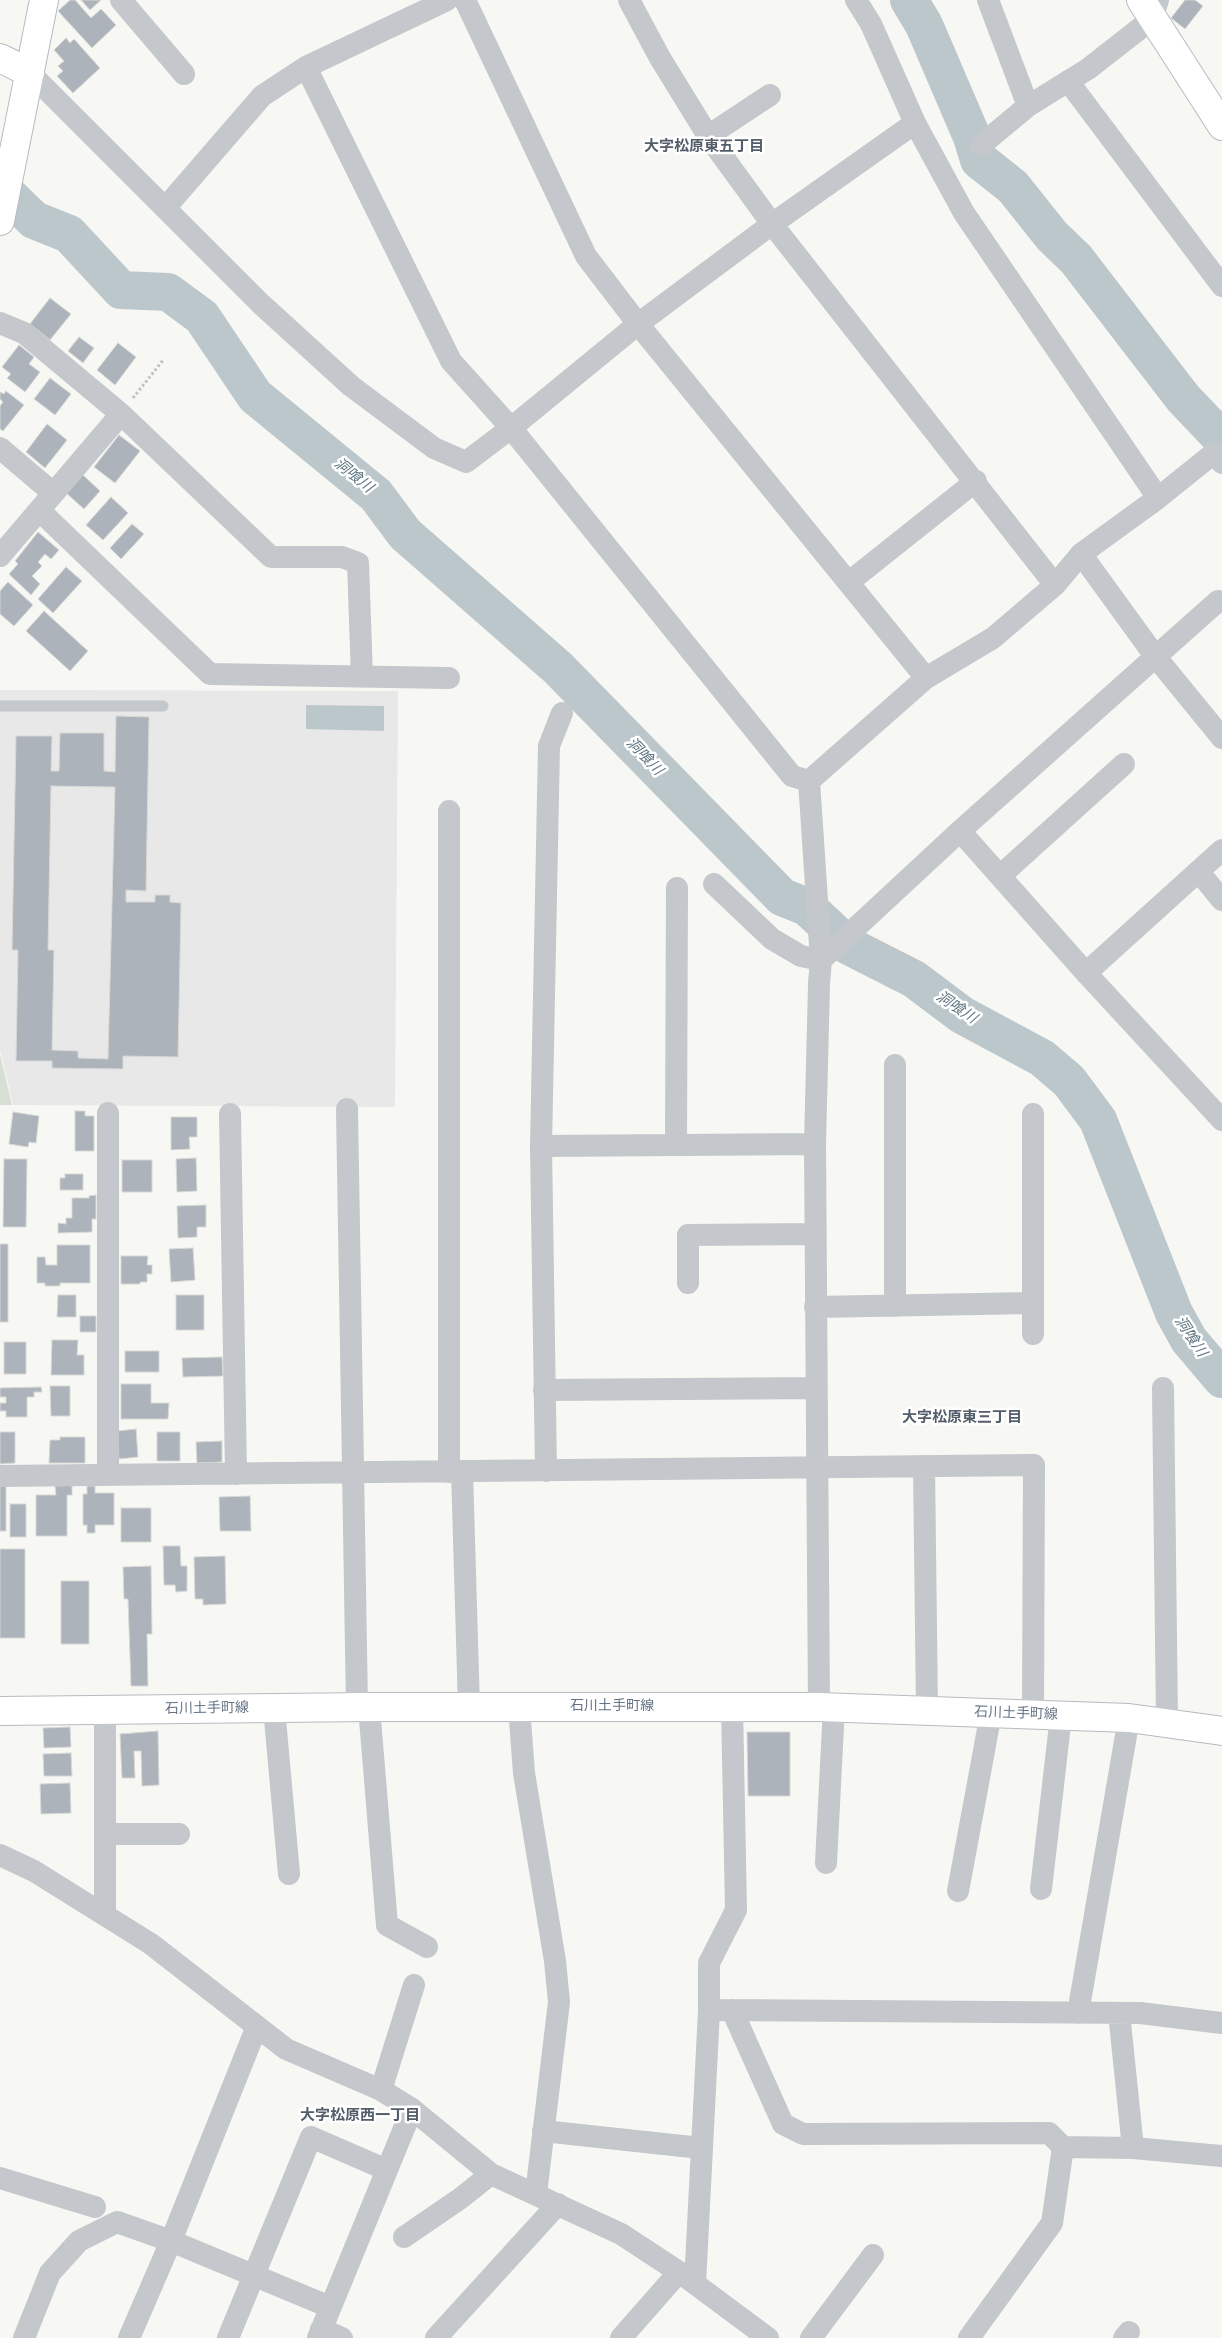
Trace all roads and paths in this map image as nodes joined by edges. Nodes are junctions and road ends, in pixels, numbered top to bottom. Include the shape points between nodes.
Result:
1 (44, 0) edge
2 (447, 0) edge
3 (465, 0) edge
4 (630, 0) edge
5 (856, 0) edge
6 (988, 0) edge
7 (126, 1) edge
8 (1150, 6) edge
9 (0, 58) edge
10 (306, 67) junction
11 (30, 73) junction
12 (184, 74) dead end
13 (1068, 81) junction
14 (770, 95) dead end
15 (1028, 106) junction
16 (915, 124) junction
17 (1222, 126) edge
18 (708, 136) junction
19 (981, 145) dead end
20 (166, 208) junction
21 (0, 221) edge
22 (772, 224) junction
23 (1222, 286) edge
24 (0, 323) edge
25 (638, 324) junction
26 (164, 359) dead end
27 (121, 414) junction
28 (511, 428) junction
29 (0, 448) edge
30 (1222, 462) edge
31 (976, 482) junction
32 (53, 493) junction
33 (1158, 498) junction
34 (39, 510) junction
35 (1081, 554) junction
36 (0, 556) edge
37 (849, 582) junction
38 (1055, 585) junction
39 (1218, 601) dead end
40 (1155, 656) junction
41 (362, 678) junction
42 (449, 678) dead end
43 (926, 678) junction
44 (0, 706) edge
45 (163, 706) dead end
46 (562, 714) dead end
47 (1222, 738) edge
48 (1124, 764) dead end
49 (809, 781) junction
50 (448, 811) dead end
51 (960, 831) junction
52 (1222, 850) edge
53 (1199, 872) junction
54 (1000, 876) junction
55 (714, 884) dead end
56 (677, 888) dead end
57 (1222, 900) edge
58 (821, 960) junction
59 (1086, 973) junction
60 (895, 1065) dead end
61 (347, 1109) dead end
62 (108, 1113) dead end
63 (230, 1114) dead end
64 (1033, 1114) dead end
65 (1222, 1120) edge
66 (676, 1144) junction
67 (815, 1144) junction
68 (542, 1146) junction
69 (815, 1234) junction
70 (688, 1283) dead end
71 (1033, 1303) junction
72 (895, 1306) junction
73 (815, 1307) junction
74 (1033, 1334) dead end
75 (816, 1388) junction
76 (1163, 1388) dead end
77 (544, 1390) junction
78 (924, 1466) junction
79 (817, 1468) junction
80 (546, 1471) junction
81 (456, 1472) junction
82 (353, 1473) junction
83 (236, 1474) junction
84 (108, 1475) junction
85 (0, 1476) edge
86 (732, 1706) junction
87 (363, 1707) junction
88 (469, 1707) junction
89 (519, 1707) junction
90 (826, 1707) junction
91 (274, 1708) junction
92 (104, 1710) junction
93 (0, 1711) edge
94 (927, 1711) junction
95 (991, 1713) junction
96 (1033, 1715) junction
97 (1061, 1716) junction
98 (1129, 1718) junction
99 (1167, 1722) junction
100 (1222, 1731) edge
101 (105, 1834) junction
102 (179, 1834) dead end
103 (0, 1855) edge
104 (826, 1863) dead end
105 (289, 1874) dead end
106 (1041, 1889) dead end
107 (958, 1891) dead end
108 (105, 1914) junction
109 (427, 1947) dead end
110 (414, 1985) dead end
111 (732, 2010) junction
112 (709, 2011) junction
113 (1078, 2013) junction
114 (1119, 2013) junction
115 (1222, 2023) edge
116 (257, 2026) junction
117 (381, 2090) junction
118 (412, 2109) junction
119 (543, 2131) junction
120 (701, 2148) junction
121 (1063, 2148) junction
122 (1133, 2148) junction
123 (1222, 2156) edge
124 (387, 2170) junction
125 (491, 2174) junction
126 (0, 2178) edge
127 (536, 2194) junction
128 (558, 2204) junction
129 (95, 2207) dead end
130 (404, 2237) dead end
131 (171, 2240) junction
132 (873, 2255) dead end
133 (254, 2275) junction
134 (687, 2278) junction
135 (330, 2307) junction
136 (319, 2334) edge
137 (759, 2334) edge
138 (24, 2338) edge
139 (129, 2338) edge
140 (228, 2338) edge
141 (342, 2338) edge
142 (436, 2338) edge
143 (621, 2338) edge
144 (811, 2338) edge
145 (969, 2338) edge

1 - 11 main road
2 - 10 street
3 - 25 street via 586,256
4 - 18 street via 660,58
5 - 16 street via 871,24
6 - 15 street
7 - 12 street
8 - 13 street via 1088,69
8 - 17 main road
9 - 11 main road
10 - 20 street via 262,96
10 - 28 street via 451,362
11 - 20 street
11 - 21 main road
13 - 15 street
13 - 23 street
14 - 18 street
15 - 19 street
16 - 22 street
16 - 33 street via 964,212
18 - 22 street
20 - 28 street via 261,304 337,373 434,448 466,462
22 - 25 street
22 - 31 street
24 - 27 street via 24,334
25 - 28 street
25 - 37 street
26 - 27 path
27 - 32 street
27 - 41 street via 271,557 342,557 358,563
28 - 49 street via 792,776
29 - 32 street
30 - 33 street via 1214,453
31 - 37 street
31 - 38 street
32 - 34 street
33 - 35 street
34 - 36 street
34 - 41 street via 210,674
35 - 38 street
35 - 40 street
37 - 43 street
38 - 43 street via 993,638
39 - 40 street
40 - 47 street
40 - 51 street
41 - 42 street
43 - 49 street
44 - 45 lane
46 - 68 street via 549,746
48 - 54 street
49 - 58 street
50 - 81 street
51 - 54 street
51 - 58 street
52 - 53 street
53 - 57 street
53 - 59 street
54 - 59 street
55 - 58 street via 772,939 801,956
56 - 66 street
58 - 67 street
59 - 65 street
60 - 72 street
61 - 82 street
62 - 84 street
63 - 83 street
64 - 71 street
66 - 67 street
66 - 68 street
67 - 69 street
68 - 77 street
69 - 70 street via 688,1235
69 - 73 street
71 - 72 street
71 - 74 street
72 - 73 street
73 - 75 street
75 - 77 street
75 - 79 street
76 - 99 street
77 - 80 street
78 - 79 street
78 - 94 street
78 - 96 street via 1034,1465
79 - 80 street
79 - 90 street
80 - 81 street
81 - 82 street
81 - 88 street
82 - 83 street
82 - 87 street
83 - 84 street
84 - 85 street
86 - 89 main road, 石川土手町線
86 - 90 main road, 石川土手町線
86 - 112 street via 736,1910 710,1963
87 - 88 main road, 石川土手町線
87 - 91 main road, 石川土手町線
87 - 109 street via 387,1925
88 - 89 main road, 石川土手町線
89 - 119 street via 524,1773 556,1961 559,2002
90 - 94 main road, 石川土手町線
90 - 104 street
91 - 92 main road, 石川土手町線
91 - 105 street
92 - 93 main road, 石川土手町線
92 - 101 street
94 - 95 main road, 石川土手町線
95 - 96 main road, 石川土手町線
95 - 107 street
96 - 97 main road, 石川土手町線
97 - 98 main road, 石川土手町線
97 - 106 street
98 - 99 main road, 石川土手町線
98 - 113 street
99 - 100 main road, 石川土手町線
101 - 102 street
101 - 108 street
103 - 108 street
108 - 116 street via 151,1944
110 - 117 street
111 - 112 street
111 - 113 street
111 - 121 street via 783,2124 803,2134 1049,2133
112 - 120 street
113 - 114 street
114 - 115 street
114 - 122 street
116 - 117 street via 286,2049
116 - 131 street
117 - 118 street
118 - 124 street
118 - 125 street
119 - 120 street
119 - 127 street
120 - 134 street
121 - 122 street
121 - 145 street via 1052,2223
122 - 123 street
124 - 133 street via 312,2137
124 - 135 street
125 - 127 street
125 - 130 street
126 - 129 street
127 - 128 street
128 - 134 street via 621,2234
128 - 142 street
131 - 133 street
131 - 138 street via 117,2222 79,2241 50,2273
131 - 139 street
132 - 144 street
133 - 135 street
133 - 140 street
134 - 137 street
134 - 143 street
135 - 136 street
136 - 141 street

